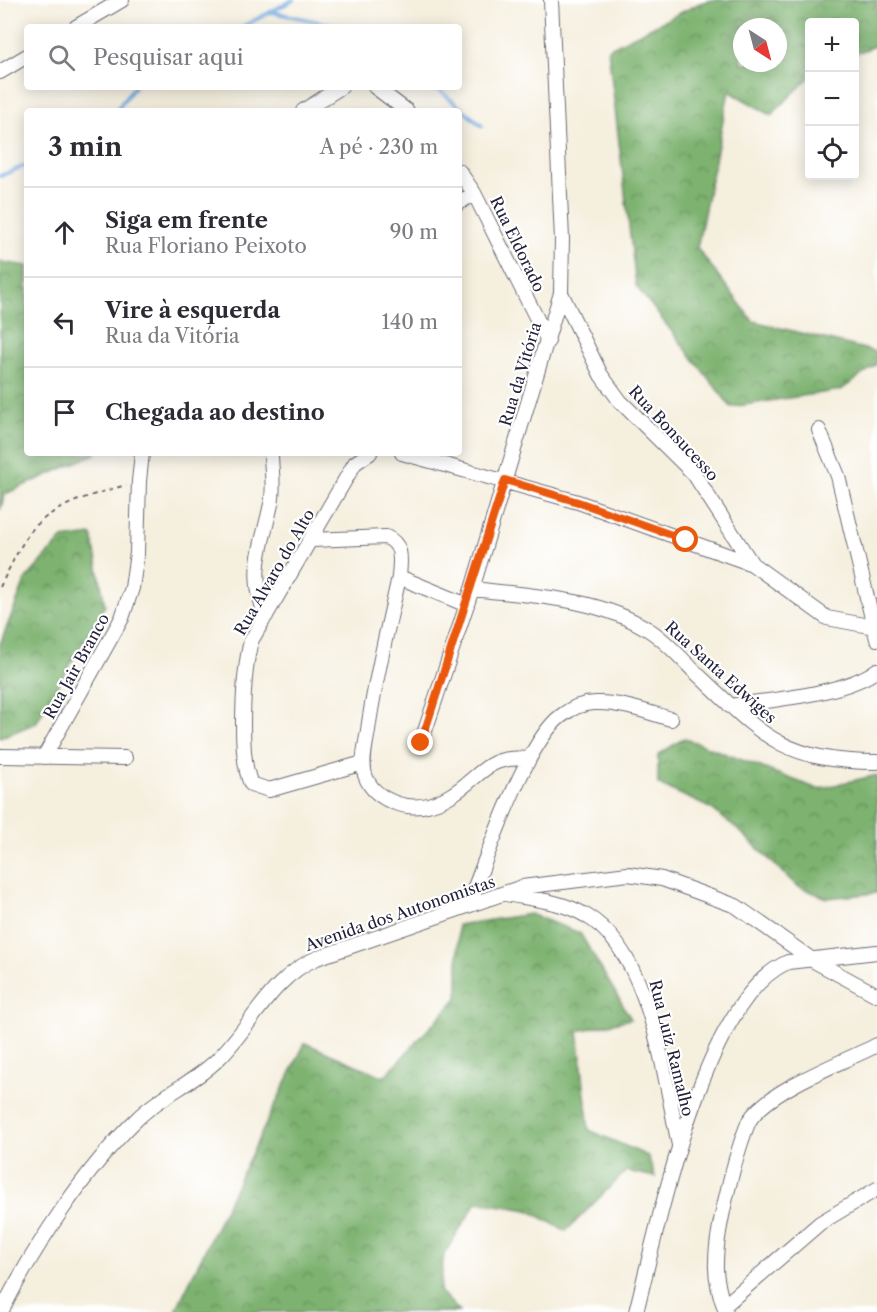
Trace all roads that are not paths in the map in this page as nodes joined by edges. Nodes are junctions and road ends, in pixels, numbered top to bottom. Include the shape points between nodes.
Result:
1 (122, 0) edge
2 (551, 0) edge
3 (81, 24) edge
4 (24, 58) edge
5 (0, 72) edge
6 (336, 90) edge
7 (379, 90) edge
8 (308, 108) edge
9 (403, 108) edge
10 (462, 175) edge
11 (474, 193) junction
12 (462, 201) edge
13 (561, 293) junction
14 (548, 341) junction
15 (819, 430) dead end
16 (142, 456) edge
17 (366, 456) edge
18 (413, 456) edge
19 (271, 458) edge
20 (505, 480) junction
21 (312, 540) junction
22 (752, 564) junction
23 (399, 577) junction
24 (472, 589) junction
25 (467, 605) junction
26 (266, 616) junction
27 (876, 633) edge
28 (877, 670) edge
29 (730, 706) junction
30 (671, 719) dead end
31 (421, 743) dead end
32 (0, 756) edge
33 (44, 757) junction
34 (125, 758) dead end
35 (528, 759) junction
36 (877, 762) edge
37 (363, 763) junction
38 (506, 894) junction
39 (468, 905) junction
40 (877, 952) edge
41 (814, 961) junction
42 (877, 995) edge
43 (877, 1045) edge
44 (680, 1147) junction
45 (877, 1189) edge
46 (725, 1309) edge
47 (1, 1312) edge
48 (636, 1312) edge

1 - 3 street
2 - 13 street, Rua da Vitória
4 - 5 street
6 - 8 street
7 - 9 street
10 - 11 street, Rua Eldorado
11 - 12 street
11 - 14 street, Rua Eldorado
13 - 14 street, Rua da Vitória
13 - 22 street, Rua Bonsucesso via 601,375 620,401 694,474
14 - 20 street, Rua da Vitória
15 - 27 street via 838,476
16 - 33 street, Rua Jair Branco via 132,588 122,618
17 - 21 street, Rua Alvaro do Alto via 355,463
18 - 20 street
19 - 26 street via 273,493 256,575 259,600
20 - 22 street
20 - 24 street, Rua da Vitória
21 - 23 street via 386,537 401,554
21 - 26 street, Rua Alvaro do Alto
22 - 27 street, Rua Bonsucesso via 826,618
23 - 25 street
23 - 37 street
24 - 25 street, Rua da Vitória
24 - 29 street, Rua Santa Edwiges via 562,600 626,618 650,631
25 - 31 street, Rua da Vitória
26 - 37 street, Rua Alvaro do Alto via 251,641 246,662 244,763 251,784 269,790
28 - 29 street via 853,682
29 - 36 street, Rua Santa Edwiges via 792,751 841,762
30 - 35 street via 610,705 576,707 560,716
32 - 33 street
33 - 34 street
35 - 37 street via 504,758 490,763 445,799 408,807 377,794
35 - 39 street
38 - 39 street, Avenida dos Autonomistas
38 - 41 street, Avenida dos Autonomistas via 522,887 586,878 628,874 662,879 736,906
38 - 44 street, Rua Luiz Ramalho via 562,905 586,915 618,944 645,996
39 - 47 street, Avenida dos Autonomistas via 316,958 282,980 218,1060 138,1117 109,1149 25,1264
40 - 41 street
41 - 42 street, Avenida dos Autonomistas
41 - 44 street, Rua Luiz Ramalho via 788,962 776,967 748,997 719,1040
43 - 46 street via 786,1090 756,1110 749,1121 719,1235 717,1283
44 - 48 street, Rua Luiz Ramalho
45 - 46 street via 820,1223

